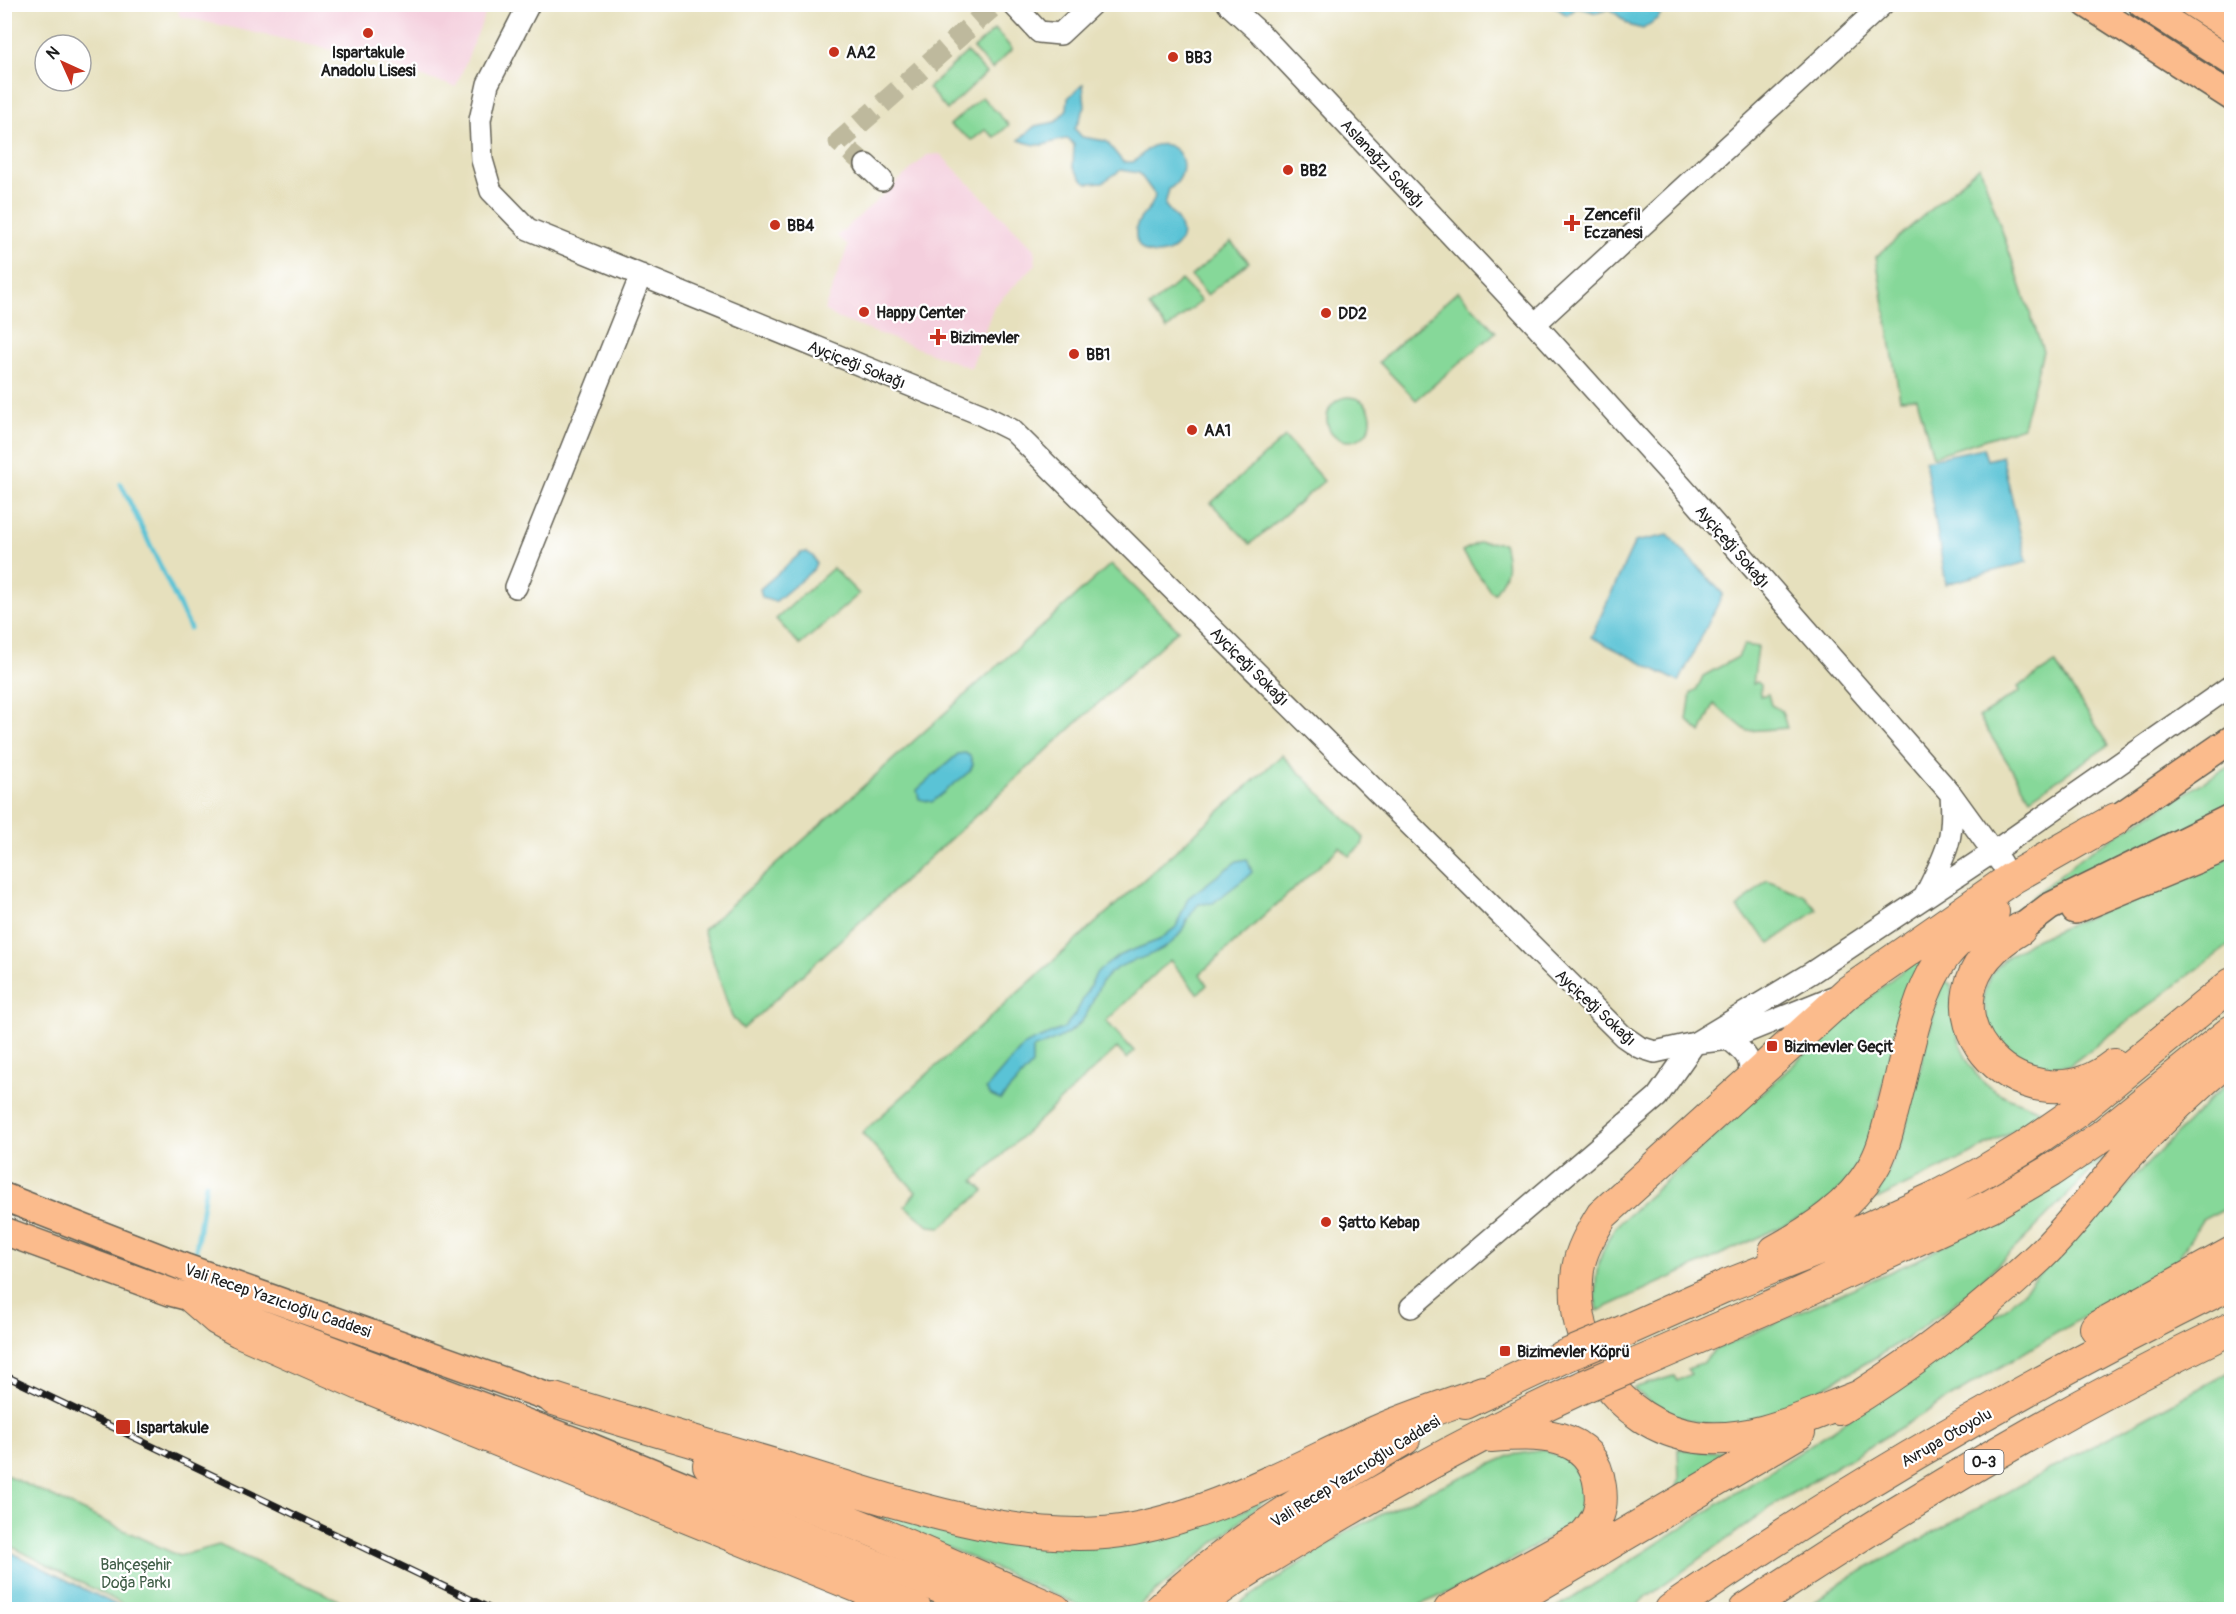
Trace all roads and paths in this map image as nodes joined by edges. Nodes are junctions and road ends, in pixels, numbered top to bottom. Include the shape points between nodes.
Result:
1 (529, 4) edge
2 (1013, 4) edge
3 (1092, 4) edge
4 (1228, 4) edge
5 (1882, 4) edge
6 (2087, 4) edge
7 (2142, 4) edge
8 (2193, 4) edge
9 (2232, 29) edge
10 (2232, 62) edge
11 (2232, 97) edge
12 (866, 165) tunnel mouth
13 (882, 180) dead end
14 (641, 275) junction
15 (1535, 324) junction
16 (516, 587) dead end
17 (2232, 685) edge
18 (2232, 739) edge
19 (1951, 794) junction
20 (2232, 817) edge
21 (2116, 819) junction
22 (2232, 845) edge
23 (1993, 852) junction
24 (2012, 878) junction
25 (1923, 898) junction
26 (2020, 929) junction
27 (2225, 990) edge
28 (1848, 992) junction
29 (2232, 1031) edge
30 (1729, 1039) junction
31 (1695, 1043) junction
32 (2232, 1056) edge
33 (1749, 1079) junction
34 (4, 1197) edge
35 (4, 1231) edge
36 (2232, 1253) edge
37 (2232, 1282) edge
38 (1723, 1287) junction
39 (193, 1298) junction
40 (1412, 1308) dead end
41 (2232, 1328) edge
42 (1483, 1392) junction
43 (1858, 1397) junction
44 (554, 1399) junction
45 (1478, 1437) junction
46 (1889, 1470) junction
47 (1213, 1577) junction
48 (914, 1608) edge
49 (988, 1610) edge
50 (1055, 1610) edge
51 (1159, 1610) edge
52 (1192, 1610) edge
53 (1450, 1610) edge
54 (1496, 1610) edge
55 (1671, 1610) edge
56 (1745, 1610) edge

1 - 14 street, Ayçiçeği Sokağı via 488,84 480,120 482,160 491,191 528,229
2 - 3 street via 1039,32 1060,34
4 - 15 street, Aslanağzı Sokağı via 1262,35
5 - 15 street
6 - 11 main road
7 - 10 main road
8 - 9 main road
12 - 13 street
14 - 16 street
14 - 31 street, Ayçiçeği Sokağı via 1012,430 1623,1036 1655,1052
15 - 19 street, Ayçiçeği Sokağı
17 - 23 street
18 - 21 main road
19 - 23 street
19 - 25 street, Ayçiçeği Sokağı via 1953,824 1949,847
20 - 26 main road via 2049,906
21 - 24 highway
21 - 38 highway via 2060,866 1980,922 1940,962 1909,1040 1882,1148 1871,1170 1838,1209
22 - 26 main road
23 - 24 street
23 - 25 street
24 - 28 highway
25 - 31 street, Ayçiçeği Sokağı via 1811,973
26 - 27 highway via 1985,954 1967,1000 1970,1024 1979,1045 1992,1062 2012,1076 2040,1084 2069,1086 2101,1075 2177,1015
27 - 38 highway via 2120,1078 2025,1147 1934,1198
28 - 30 street
28 - 33 highway
29 - 45 highway, Vali Recep Yazıcıoğlu Caddesi, bridge via 2102,1136 2000,1200
30 - 31 street
30 - 33 street via 1752,1065
31 - 40 street via 1657,1097
32 - 43 highway via 2127,1156 2040,1256 1973,1315
33 - 43 highway via 1602,1215 1578,1267 1577,1291 1586,1340 1596,1366 1619,1400 1653,1424 1697,1437 1764,1432
34 - 44 main road, Vali Recep Yazıcıoğlu Caddesi via 186,1268
35 - 39 main road, Vali Recep Yazıcıoğlu Caddesi
36 - 46 highway via 2002,1382 1914,1444
37 - 46 highway, Avrupa Otoyolu / O-3 via 2091,1354
38 - 42 highway, Vali Recep Yazıcıoğlu Caddesi, bridge
39 - 48 highway via 217,1319 239,1331 362,1385
39 - 49 main road, Vali Recep Yazıcıoğlu Caddesi via 588,1446
41 - 56 highway, O-3 via 1951,1480
42 - 44 highway via 1380,1430 1226,1501 1176,1519 1130,1530 1091,1533 1003,1528 957,1517
42 - 47 highway, Vali Recep Yazıcıoğlu Caddesi via 1352,1470
43 - 54 highway
44 - 50 highway via 588,1420 881,1534
45 - 47 highway, Vali Recep Yazıcıoğlu Caddesi via 1354,1506
45 - 53 highway via 1539,1433 1579,1447 1599,1479 1602,1503 1597,1523 1583,1537
46 - 55 highway, Avrupa Otoyolu / O-3
47 - 51 highway, Vali Recep Yazıcıoğlu Caddesi
47 - 52 highway, Vali Recep Yazıcıoğlu Caddesi

